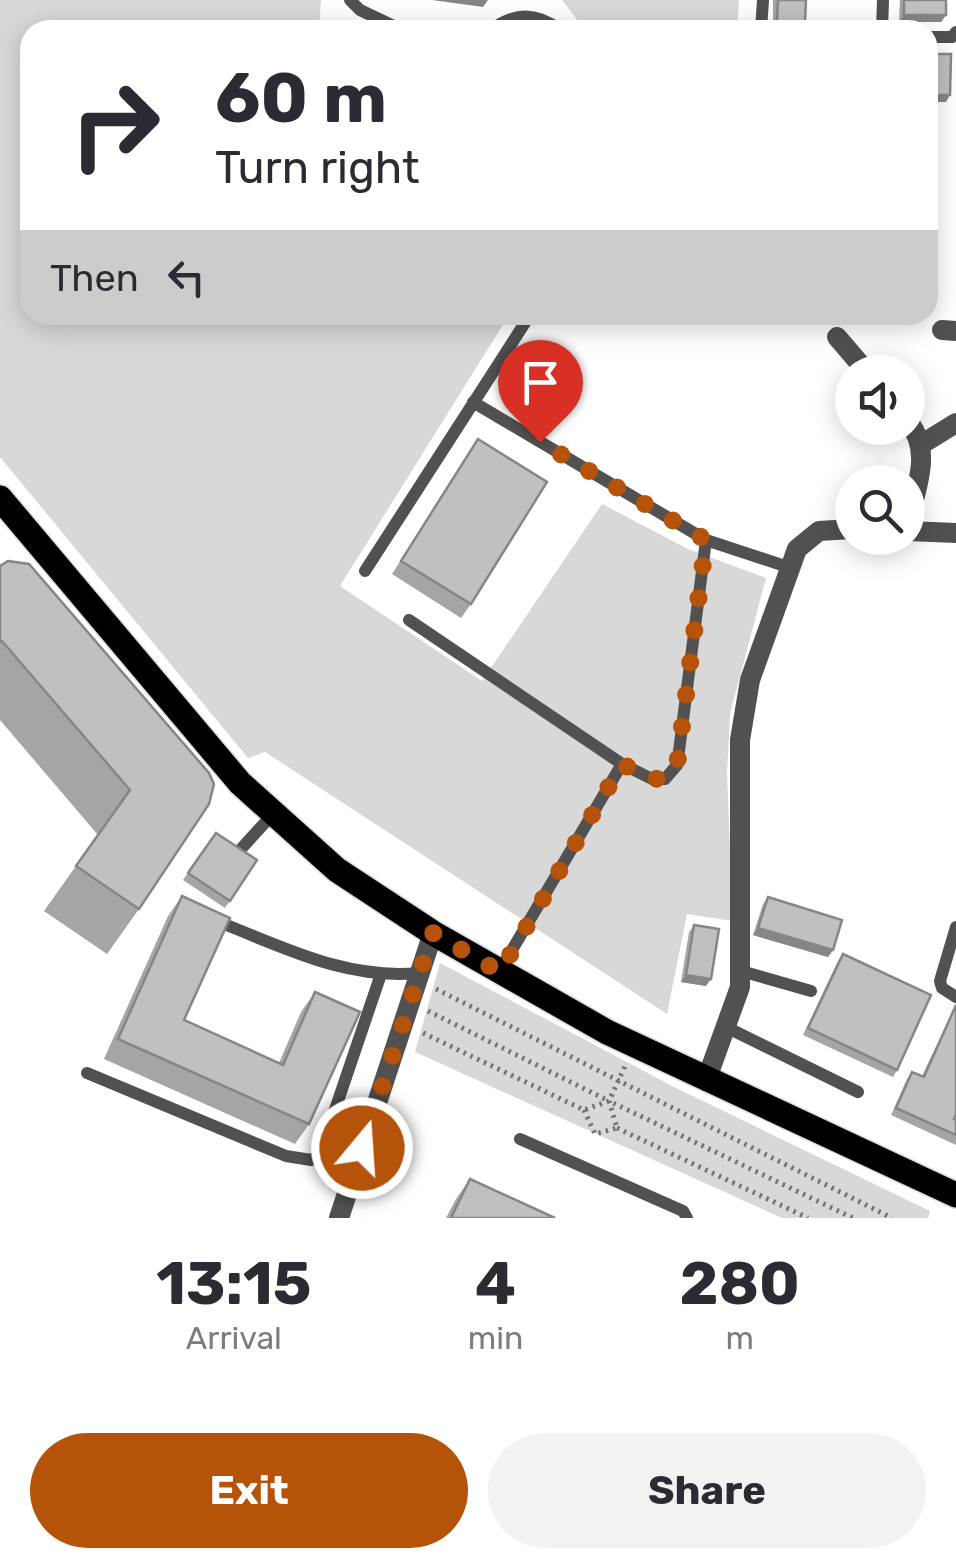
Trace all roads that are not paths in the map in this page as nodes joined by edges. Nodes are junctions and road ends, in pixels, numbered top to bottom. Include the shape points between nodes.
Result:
1 (350, 0) edge
2 (533, 0) edge
3 (531, 16) junction
4 (381, 20) edge
5 (509, 20) edge
6 (539, 20) edge
7 (523, 325) edge
8 (837, 337) dead end
9 (852, 355) edge
10 (473, 402) junction
11 (956, 423) edge
12 (925, 442) edge
13 (0, 498) edge
14 (835, 530) edge
15 (925, 531) edge
16 (956, 533) edge
17 (706, 540) junction
18 (788, 567) junction
19 (365, 571) dead end
20 (409, 620) dead end
21 (622, 764) junction
22 (272, 815) junction
23 (240, 850) edge
24 (202, 915) edge
25 (956, 927) edge
26 (433, 933) junction
27 (741, 970) junction
28 (500, 972) junction
29 (380, 977) junction
30 (426, 981) junction
31 (811, 991) dead end
32 (956, 998) edge
33 (728, 1028) junction
34 (87, 1073) dead end
35 (706, 1081) junction
36 (858, 1092) dead end
37 (520, 1139) dead end
38 (956, 1196) edge
39 (338, 1218) edge
40 (687, 1218) edge

1 - 4 lane
2 - 3 lane
3 - 5 lane
3 - 6 lane
7 - 10 lane
8 - 9 street
10 - 17 lane
10 - 19 lane
11 - 12 street
13 - 22 main road
14 - 18 street via 808,537
15 - 16 street
17 - 18 lane
17 - 21 lane via 677,765 665,778 652,779
18 - 27 street via 743,709
20 - 21 lane
21 - 28 lane
22 - 23 lane
22 - 26 main road via 337,870
24 - 29 lane via 336,967
25 - 32 lane via 940,980
26 - 28 main road
26 - 30 street
27 - 31 lane
27 - 33 street
28 - 35 main road
29 - 30 lane
29 - 34 lane via 320,1154 311,1160 286,1156
30 - 39 street
33 - 35 street
33 - 36 lane
35 - 38 main road
37 - 40 lane

